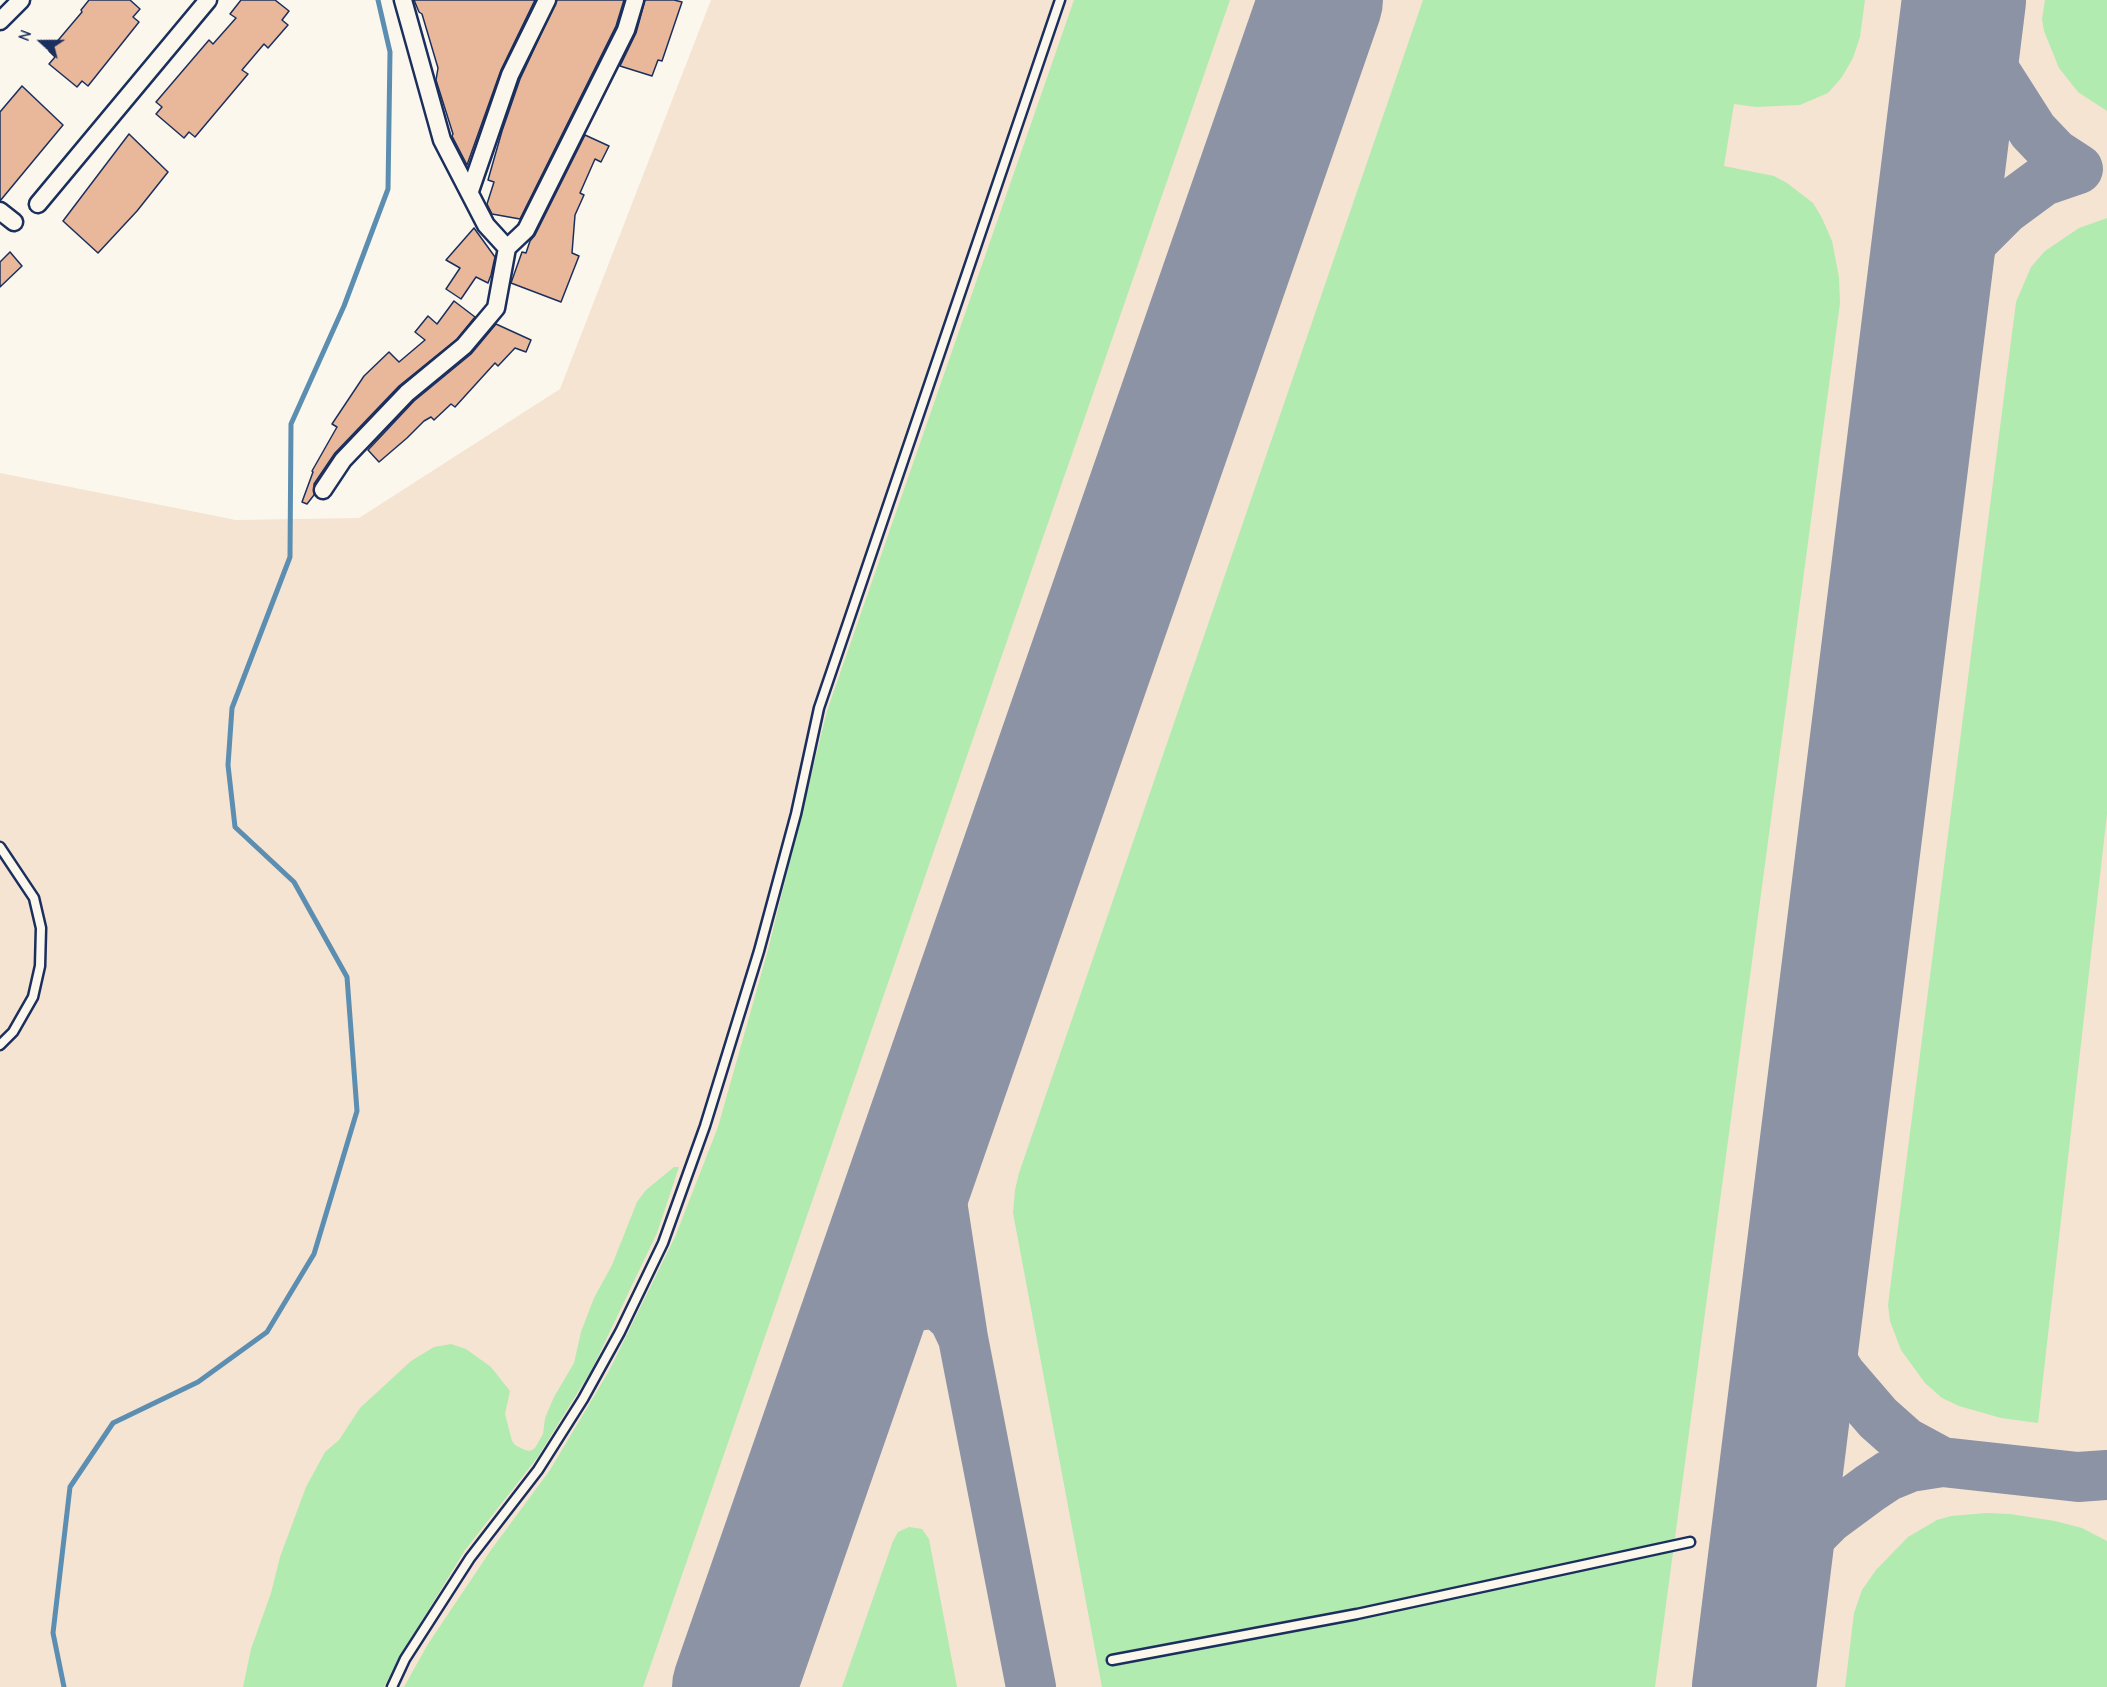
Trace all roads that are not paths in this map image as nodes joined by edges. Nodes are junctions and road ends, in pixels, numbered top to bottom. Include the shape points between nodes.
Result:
1 (21, 0) edge
2 (208, 0) edge
3 (403, 0) edge
4 (547, 0) edge
5 (635, 0) edge
6 (1060, 0) edge
7 (0, 21) edge
8 (470, 191) junction
9 (38, 204) dead end
10 (507, 248) junction
11 (323, 490) dead end
12 (0, 847) edge
13 (0, 1045) edge
14 (1690, 1542) dead end
15 (1112, 1660) dead end
16 (392, 1687) edge

1 - 7 street
2 - 9 street
3 - 8 street via 442,140
4 - 8 street via 510,75
5 - 10 street via 626,30 526,230
6 - 16 lane via 819,708 796,814 759,951 705,1126 663,1244 583,1399 538,1470 470,1558 405,1659
8 - 10 street via 486,225
10 - 11 street via 496,308 464,346 399,401 343,460
12 - 13 lane via 34,898 42,928 33,997 14,1032
14 - 15 lane via 1357,1614

